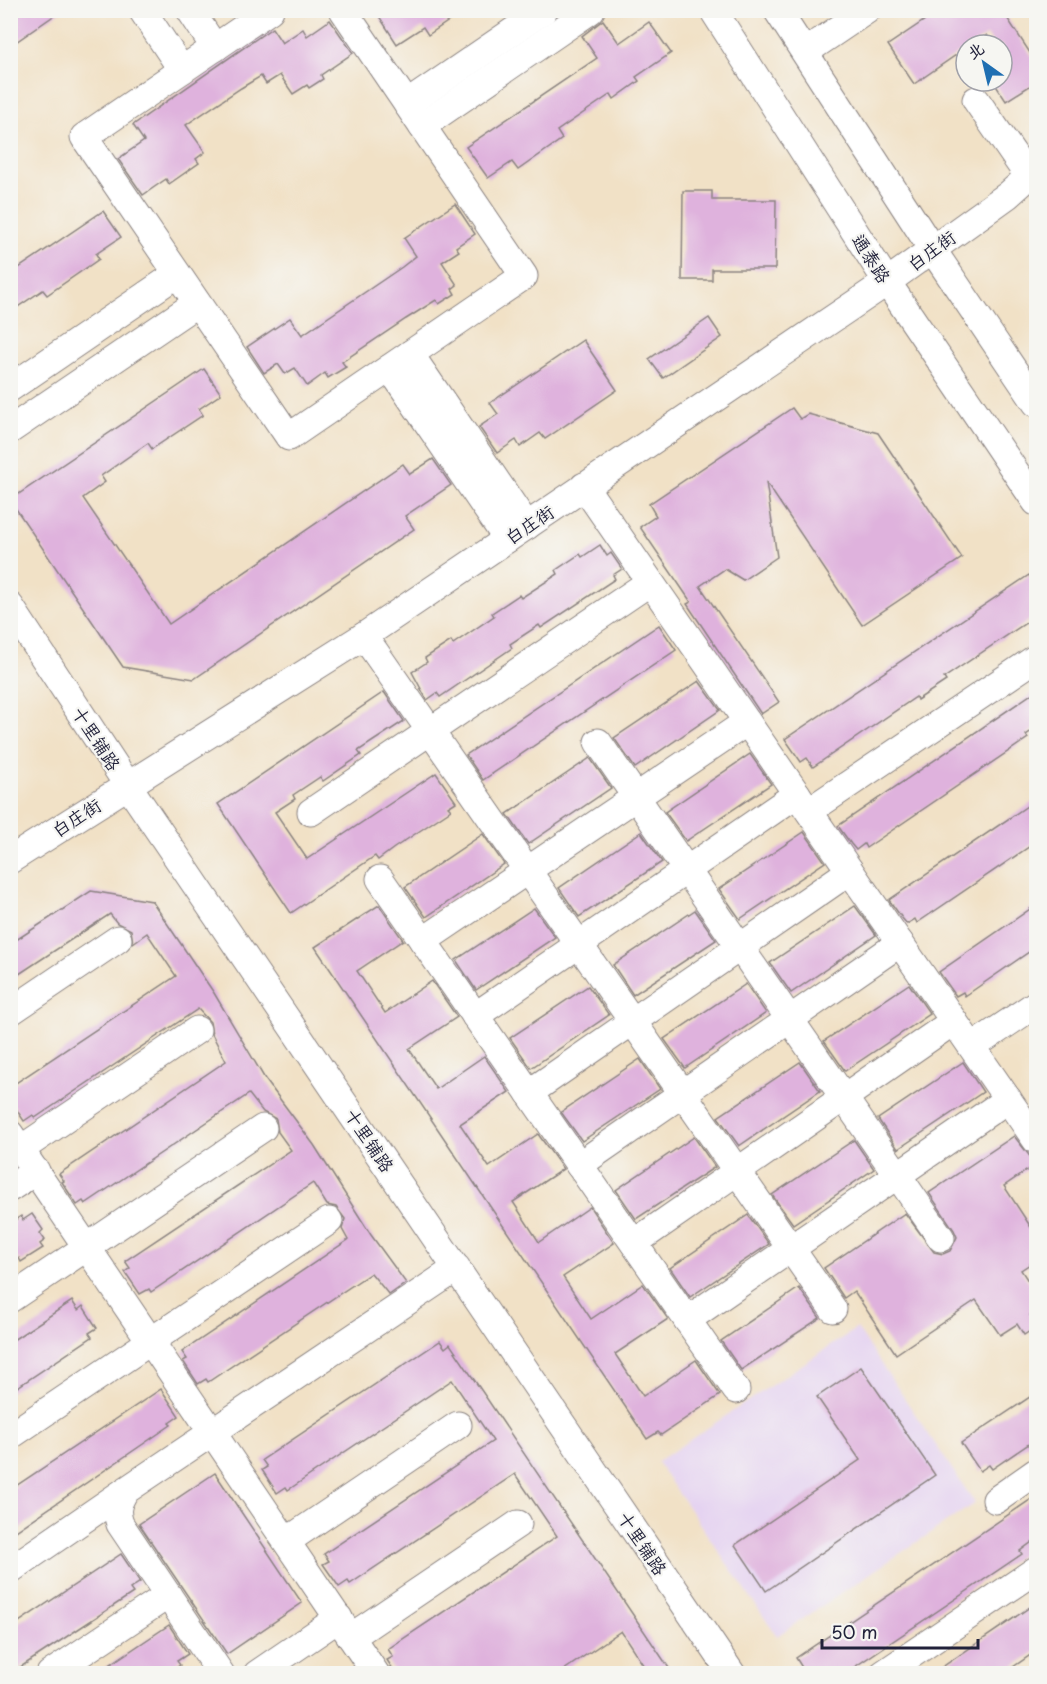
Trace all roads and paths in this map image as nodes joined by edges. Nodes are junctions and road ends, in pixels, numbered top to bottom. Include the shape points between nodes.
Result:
1 (142, 10) edge
2 (190, 10) edge
3 (270, 10) edge
4 (343, 10) edge
5 (544, 10) edge
6 (591, 10) edge
7 (713, 10) edge
8 (777, 10) edge
9 (867, 10) edge
10 (215, 48) junction
11 (805, 52) junction
12 (182, 70) junction
13 (976, 100) dead end
14 (415, 115) junction
15 (1033, 174) edge
16 (932, 249) junction
17 (177, 274) junction
18 (887, 282) junction
19 (197, 303) junction
20 (400, 361) junction
21 (10, 387) edge
22 (1036, 403) edge
23 (10, 430) edge
24 (584, 486) junction
25 (1036, 502) edge
26 (517, 532) junction
27 (650, 582) junction
28 (10, 606) edge
29 (364, 636) junction
30 (1036, 658) edge
31 (747, 722) junction
32 (430, 731) junction
33 (598, 742) dead end
34 (127, 784) junction
35 (636, 797) junction
36 (803, 803) junction
37 (311, 812) dead end
38 (10, 860) edge
39 (527, 870) junction
40 (687, 870) junction
41 (850, 871) junction
42 (380, 879) dead end
43 (118, 939) dead end
44 (423, 941) junction
45 (900, 943) junction
46 (579, 945) junction
47 (740, 947) junction
48 (1036, 1004) edge
49 (10, 1012) edge
50 (475, 1016) junction
51 (790, 1020) junction
52 (632, 1021) junction
53 (954, 1021) junction
54 (197, 1030) dead end
55 (972, 1047) junction
56 (529, 1093) junction
57 (683, 1094) junction
58 (844, 1098) junction
59 (1008, 1099) junction
60 (263, 1128) dead end
61 (1036, 1140) edge
62 (22, 1151) edge
63 (579, 1165) junction
64 (737, 1172) junction
65 (897, 1175) junction
66 (10, 1188) edge
67 (329, 1221) dead end
68 (941, 1238) dead end
69 (633, 1243) junction
70 (87, 1247) junction
71 (791, 1249) junction
72 (457, 1268) junction
73 (10, 1299) edge
74 (833, 1309) dead end
75 (687, 1320) junction
76 (151, 1341) junction
77 (736, 1390) dead end
78 (458, 1425) dead end
79 (213, 1432) junction
80 (10, 1436) edge
81 (1036, 1472) edge
82 (125, 1491) junction
83 (996, 1500) dead end
84 (518, 1524) dead end
85 (287, 1542) junction
86 (10, 1570) edge
87 (1036, 1570) edge
88 (168, 1595) junction
89 (345, 1628) junction
90 (50, 1674) edge
91 (221, 1674) edge
92 (257, 1674) edge
93 (376, 1674) edge
94 (732, 1674) edge
95 (883, 1674) edge

1 - 12 street
2 - 10 street
3 - 10 street
4 - 14 street
5 - 14 street
6 - 14 street
7 - 18 street, 通泰路
8 - 11 street
9 - 11 street
10 - 12 street
11 - 16 street
12 - 17 street via 84,137
13 - 15 street
14 - 20 street via 524,276
15 - 16 street, 白庄街
16 - 18 street, 白庄街
16 - 22 street
17 - 19 street
17 - 21 street
18 - 24 street, 白庄街
18 - 25 street, 通泰路
19 - 20 street via 289,437
19 - 23 street
20 - 26 street
24 - 26 street, 白庄街
24 - 27 street
26 - 29 street, 白庄街
27 - 31 street
27 - 32 street
28 - 34 street, 十里铺路
29 - 32 street
29 - 34 street, 白庄街
30 - 36 street
31 - 35 street
31 - 36 street
32 - 37 street
32 - 39 street
33 - 35 street
34 - 38 street, 白庄街
34 - 72 street, 十里铺路
35 - 39 street
35 - 40 street
36 - 40 street
36 - 41 street
39 - 44 street
39 - 46 street
40 - 46 street
40 - 47 street
41 - 45 street
41 - 47 street
42 - 44 street
43 - 49 street
44 - 50 street
45 - 51 street
45 - 53 street
46 - 50 street
46 - 52 street
47 - 51 street
47 - 52 street
48 - 55 street
50 - 56 street
51 - 57 street
51 - 58 street
52 - 56 street
52 - 57 street
53 - 55 street
53 - 58 street
54 - 62 street
55 - 59 street
56 - 63 street
57 - 63 street
57 - 64 street
58 - 64 street
58 - 65 street
59 - 61 street
59 - 65 street
60 - 70 street
62 - 66 street
62 - 70 street
63 - 69 street
64 - 69 street
64 - 71 street
65 - 68 street
65 - 71 street
67 - 76 street
69 - 75 street
70 - 73 street
70 - 76 street
71 - 74 street
71 - 75 street
72 - 79 street
72 - 94 street, 十里铺路
75 - 77 street
76 - 79 street
76 - 80 street
78 - 85 street
79 - 82 street
79 - 85 street
81 - 83 street
82 - 86 street
82 - 88 street via 117,1508 120,1524
84 - 89 street
85 - 89 street
87 - 95 street
88 - 90 street
88 - 91 street
89 - 92 street
89 - 93 street

